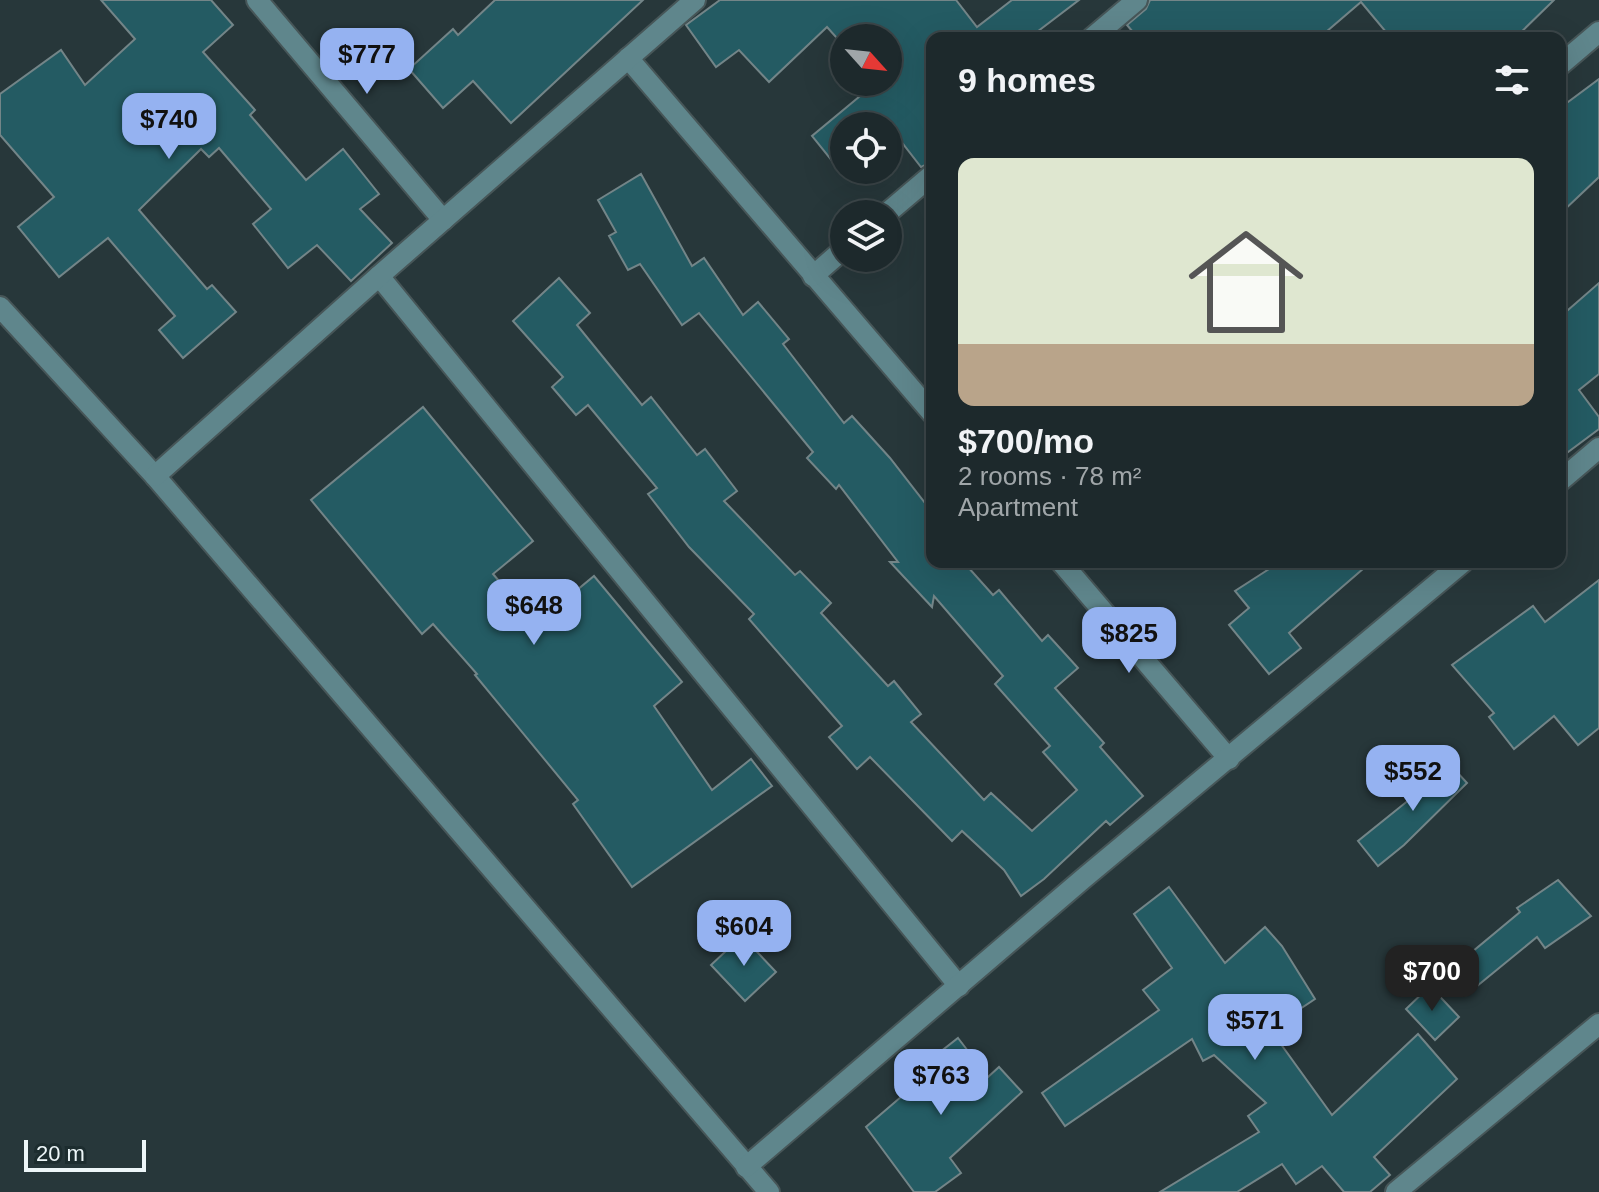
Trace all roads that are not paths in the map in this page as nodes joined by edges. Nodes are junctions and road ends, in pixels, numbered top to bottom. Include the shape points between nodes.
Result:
1 (257, 0) edge
2 (695, 0) edge
3 (1137, 0) edge
4 (1099, 32) edge
5 (1599, 32) edge
6 (628, 58) junction
7 (1566, 60) edge
8 (926, 180) edge
9 (902, 200) edge
10 (443, 220) junction
11 (830, 261) edge
12 (379, 276) junction
13 (813, 276) junction
14 (0, 307) edge
15 (926, 406) edge
16 (1599, 448) edge
17 (155, 476) junction
18 (1566, 476) edge
19 (1066, 568) edge
20 (1456, 568) edge
21 (1229, 759) junction
22 (959, 986) junction
23 (1599, 1024) edge
24 (746, 1167) junction
25 (769, 1192) edge
26 (1396, 1192) edge

1 - 10 street
2 - 6 street
3 - 4 street
5 - 7 street
6 - 10 street
6 - 13 street
8 - 9 street
10 - 12 street
11 - 13 street
12 - 17 street
12 - 22 street
13 - 15 street
14 - 17 street
16 - 18 street
17 - 24 street
19 - 21 street
20 - 21 street
21 - 22 street
22 - 24 street
23 - 26 street
24 - 25 street

